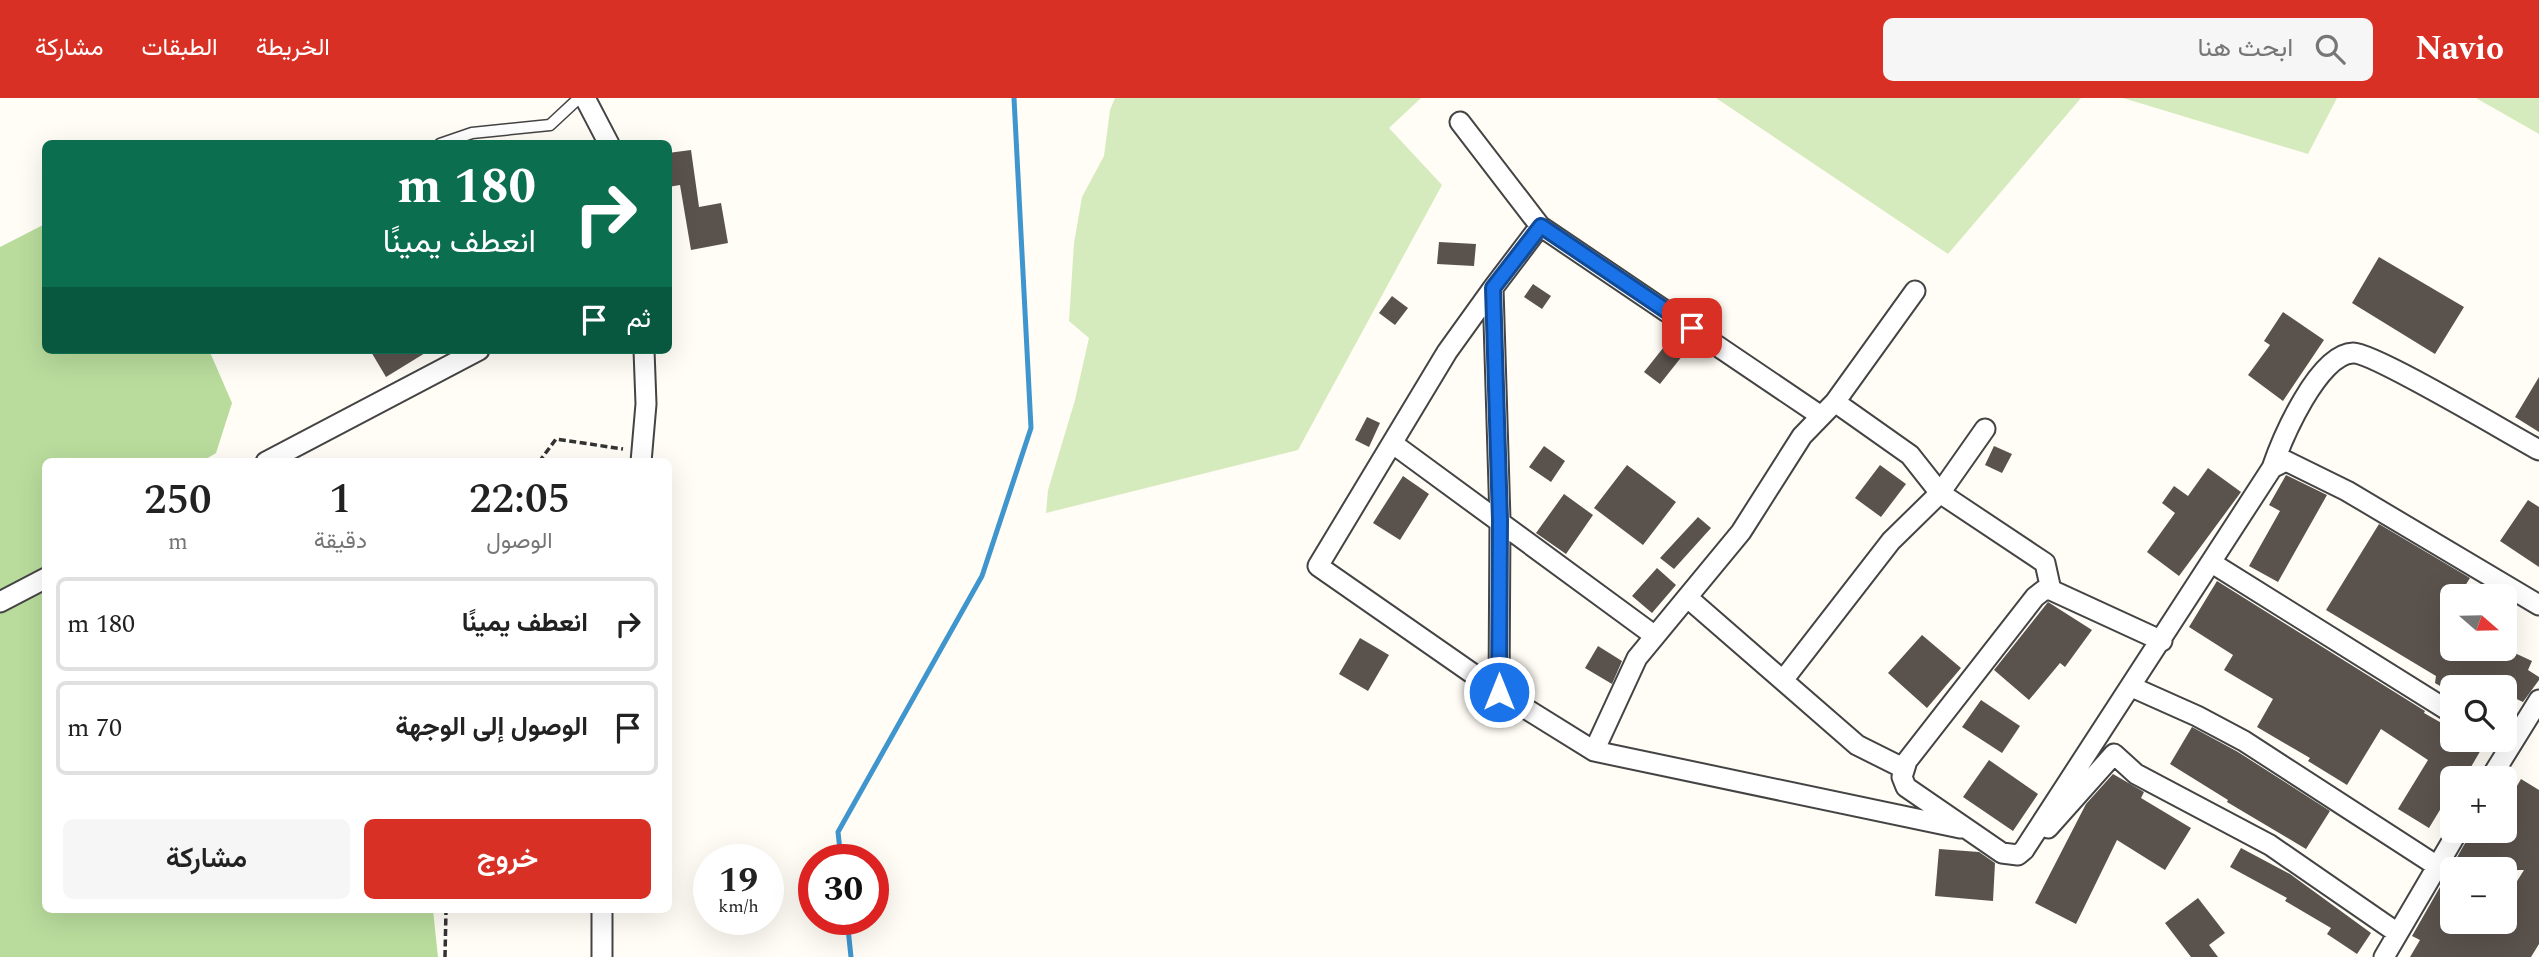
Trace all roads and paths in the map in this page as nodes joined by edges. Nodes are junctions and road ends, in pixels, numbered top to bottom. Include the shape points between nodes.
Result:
1 (579, 98) edge
2 (585, 98) edge
3 (1460, 122) dead end
4 (452, 140) edge
5 (607, 140) edge
6 (1541, 226) junction
7 (1493, 288) junction
8 (1915, 291) dead end
9 (471, 354) edge
10 (644, 354) edge
11 (1828, 409) junction
12 (1985, 429) dead end
13 (1392, 443) junction
14 (2539, 450) edge
15 (642, 457) edge
16 (274, 458) edge
17 (541, 458) edge
18 (2272, 468) junction
19 (1940, 493) junction
20 (1500, 520) junction
21 (2212, 563) junction
22 (42, 580) edge
23 (2051, 590) junction
24 (1688, 598) junction
25 (0, 602) edge
26 (2539, 605) edge
27 (1655, 636) junction
28 (2162, 641) junction
29 (1784, 679) junction
30 (2132, 687) junction
31 (1499, 692) junction
32 (2539, 700) edge
33 (2440, 706) edge
34 (2517, 727) edge
35 (1594, 751) junction
36 (1903, 768) junction
37 (1968, 830) junction
38 (2451, 843) edge
39 (2028, 844) junction
40 (2437, 866) junction
41 (446, 913) edge
42 (601, 913) edge
43 (2396, 932) junction
44 (446, 957) edge
45 (602, 957) edge
46 (2384, 957) edge

1 - 4 lane via 550,125 472,133
2 - 5 street
3 - 6 street
6 - 7 street
6 - 11 street
7 - 13 street via 1447,352
7 - 20 street
8 - 11 street
9 - 16 street
10 - 15 street
11 - 19 street via 1910,455
11 - 24 street via 1802,436 1741,532
12 - 19 street
13 - 20 street
13 - 31 street via 1318,566
14 - 18 street via 2392,369 2352,352 2322,370
15 - 17 path via 556,439
18 - 21 street
18 - 26 street via 2286,461 2309,471
19 - 23 street via 2045,563
19 - 29 street via 1891,541
20 - 27 street
20 - 31 street
21 - 28 street
21 - 33 street
22 - 25 street
23 - 28 street
23 - 36 street via 2035,597
24 - 27 street
24 - 29 street
27 - 35 street via 1637,658
28 - 30 street
29 - 36 street via 1857,745
30 - 39 street
30 - 40 street via 2244,741
31 - 35 street
32 - 34 street
35 - 37 street
36 - 37 street via 1906,787
37 - 39 street via 2002,853 2018,855
38 - 40 street
39 - 43 street via 2080,795 2114,754 2136,774 2270,845
40 - 43 street
41 - 44 path
42 - 45 street
43 - 46 street

